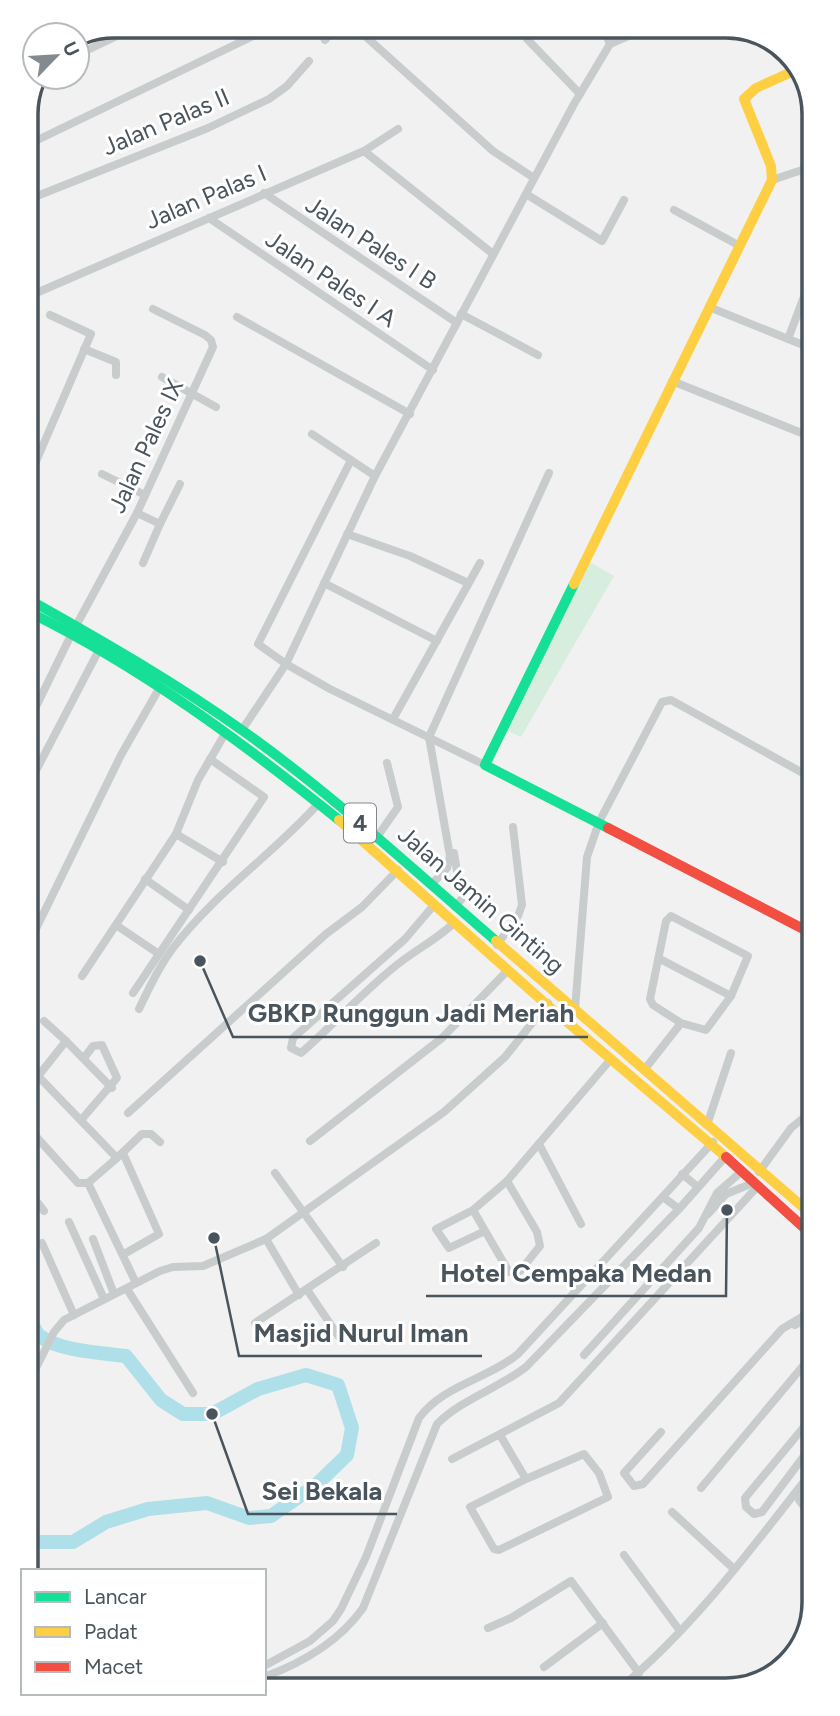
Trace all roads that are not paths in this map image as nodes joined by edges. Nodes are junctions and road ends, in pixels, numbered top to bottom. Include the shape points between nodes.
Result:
1 (112, 38) edge
2 (249, 38) edge
3 (368, 38) edge
4 (527, 39) dead end
5 (608, 39) edge
6 (622, 39) edge
7 (610, 44) junction
8 (91, 48) edge
9 (309, 61) dead end
10 (789, 73) edge
11 (580, 94) junction
12 (398, 129) dead end
13 (39, 139) edge
14 (364, 150) junction
15 (802, 170) edge
16 (534, 178) junction
17 (772, 180) junction
18 (264, 193) junction
19 (526, 194) junction
20 (39, 195) edge
21 (624, 200) dead end
22 (674, 210) dead end
23 (209, 218) junction
24 (738, 245) junction
25 (493, 254) junction
26 (39, 292) edge
27 (802, 302) edge
28 (709, 307) junction
29 (153, 309) dead end
30 (461, 314) junction
31 (50, 315) dead end
32 (237, 317) dead end
33 (457, 323) junction
34 (788, 339) junction
35 (802, 345) edge
36 (84, 349) junction
37 (538, 355) dead end
38 (433, 370) junction
39 (116, 375) dead end
40 (162, 377) dead end
41 (672, 380) junction
42 (192, 394) junction
43 (216, 407) dead end
44 (410, 414) junction
45 (802, 433) edge
46 (312, 434) dead end
47 (39, 455) edge
48 (351, 460) junction
49 (550, 473) dead end
50 (103, 474) dead end
51 (375, 476) junction
52 (180, 484) dead end
53 (145, 495) junction
54 (137, 513) junction
55 (160, 524) junction
56 (347, 534) junction
57 (144, 563) dead end
58 (480, 563) dead end
59 (324, 583) junction
60 (468, 583) junction
61 (39, 605) edge
62 (39, 619) edge
63 (74, 628) junction
64 (437, 641) junction
65 (99, 650) junction
66 (286, 664) junction
67 (160, 687) junction
68 (39, 702) edge
69 (393, 719) junction
70 (226, 732) junction
71 (243, 735) junction
72 (432, 738) junction
73 (210, 759) junction
74 (387, 763) dead end
75 (485, 765) junction
76 (39, 766) edge
77 (802, 773) edge
78 (318, 804) junction
79 (599, 822) junction
80 (513, 827) dead end
81 (176, 834) junction
82 (377, 836) junction
83 (223, 862) junction
84 (398, 870) junction
85 (145, 879) junction
86 (431, 885) junction
87 (434, 905) junction
88 (455, 907) junction
89 (189, 910) junction
90 (454, 923) junction
91 (38, 924) edge
92 (116, 925) junction
93 (802, 928) edge
94 (405, 939) junction
95 (497, 945) junction
96 (415, 950) junction
97 (159, 954) junction
98 (660, 959) junction
99 (378, 964) junction
100 (508, 970) junction
101 (386, 974) junction
102 (82, 976) dead end
103 (357, 983) junction
104 (366, 992) junction
105 (133, 993) dead end
106 (555, 994) junction
107 (731, 996) junction
108 (334, 1002) junction
109 (546, 1004) junction
110 (139, 1009) dead end
111 (575, 1010) junction
112 (344, 1013) junction
113 (314, 1020) junction
114 (44, 1021) dead end
115 (681, 1023) junction
116 (325, 1032) junction
117 (66, 1041) junction
118 (731, 1053) dead end
119 (84, 1058) junction
120 (611, 1059) junction
121 (645, 1069) junction
122 (38, 1074) edge
123 (38, 1077) edge
124 (111, 1088) junction
125 (128, 1113) dead end
126 (82, 1119) junction
127 (802, 1119) edge
128 (707, 1125) junction
129 (38, 1139) edge
130 (714, 1139) junction
131 (310, 1141) dead end
132 (160, 1142) dead end
133 (539, 1144) junction
134 (729, 1152) junction
135 (120, 1155) junction
136 (741, 1172) junction
137 (759, 1172) junction
138 (275, 1173) dead end
139 (682, 1174) junction
140 (507, 1181) junction
141 (88, 1183) junction
142 (755, 1185) junction
143 (698, 1187) junction
144 (663, 1197) junction
145 (38, 1204) edge
146 (802, 1206) edge
147 (679, 1209) junction
148 (473, 1210) junction
149 (44, 1211) dead end
150 (304, 1213) junction
151 (708, 1214) junction
152 (69, 1222) dead end
153 (581, 1224) dead end
154 (802, 1226) edge
155 (436, 1229) junction
156 (485, 1231) junction
157 (426, 1232) dead end
158 (93, 1239) dead end
159 (267, 1240) junction
160 (43, 1243) dead end
161 (376, 1243) dead end
162 (124, 1254) junction
163 (343, 1267) junction
164 (136, 1283) junction
165 (127, 1289) junction
166 (308, 1291) junction
167 (114, 1294) junction
168 (299, 1295) junction
169 (104, 1299) junction
170 (74, 1315) junction
171 (802, 1317) edge
172 (255, 1323) dead end
173 (802, 1323) edge
174 (782, 1329) junction
175 (339, 1337) dead end
176 (584, 1355) dead end
177 (38, 1363) edge
178 (802, 1367) edge
179 (193, 1393) dead end
180 (802, 1429) edge
181 (661, 1432) dead end
182 (500, 1435) junction
183 (790, 1444) junction
184 (802, 1453) edge
185 (802, 1458) edge
186 (452, 1459) dead end
187 (526, 1479) junction
188 (802, 1484) edge
189 (701, 1488) dead end
190 (672, 1513) dead end
191 (624, 1555) dead end
192 (734, 1569) junction
193 (603, 1623) junction
194 (488, 1628) dead end
195 (680, 1631) junction
196 (266, 1665) edge
197 (544, 1667) dead end
198 (639, 1673) junction
199 (266, 1676) edge
200 (633, 1678) edge

1 - 8 street
2 - 13 street
3 - 16 street via 493,151
4 - 11 street
5 - 7 street
6 - 7 street
7 - 11 street
9 - 20 street, Jalan Palas II via 288,86 269,99
10 - 17 main road via 744,99 771,166
11 - 16 street
12 - 14 street, Jalan Palas I
14 - 18 street, Jalan Palas I
14 - 25 street
15 - 17 street
16 - 19 street
17 - 24 main road
18 - 23 street, Jalan Palas I
18 - 33 street, Jalan Pales I B
19 - 21 street via 602,241
19 - 25 street
22 - 24 street
23 - 26 street, Jalan Palas I
23 - 38 street, Jalan Pales I A
24 - 28 main road
25 - 30 street
27 - 34 street
28 - 34 street
28 - 41 main road
29 - 42 street, Jalan Pales IX via 211,340
30 - 33 street
30 - 37 street
31 - 36 street via 89,331
32 - 44 street
33 - 38 street
34 - 35 street
36 - 39 street via 116,362
36 - 47 street
38 - 44 street
40 - 42 street
41 - 45 street
41 - 75 main road
42 - 43 street
42 - 53 street, Jalan Pales IX
44 - 51 street
46 - 48 street
48 - 51 street
48 - 66 street via 258,641
49 - 72 street
50 - 53 street
51 - 56 street
52 - 55 street
53 - 54 street, Jalan Pales IX
54 - 55 street
54 - 63 street, Jalan Pales IX
55 - 57 street
56 - 59 street
56 - 60 street
58 - 60 street
59 - 64 street
59 - 66 street
60 - 64 street
61 - 63 main road, Jalan Jamin Ginting / 4
62 - 63 main road, Jalan Jamin Ginting / 4
63 - 65 main road, Jalan Jamin Ginting / 4
63 - 68 street, Jalan Pales IX
63 - 71 main road, Jalan Jamin Ginting / 4 via 142,663
64 - 69 street
65 - 67 main road, Jalan Jamin Ginting / 4
65 - 76 street
66 - 69 street
66 - 71 street
67 - 70 main road, Jalan Jamin Ginting / 4
67 - 91 street via 121,755
69 - 72 street
70 - 71 main road, Jalan Jamin Ginting / 4
70 - 73 street
71 - 78 main road, Jalan Jamin Ginting / 4
71 - 82 main road, Jalan Jamin Ginting / 4
72 - 75 street
72 - 86 street via 450,856 447,868
72 - 88 street via 458,875 469,890
73 - 81 street
73 - 83 street via 264,797
74 - 82 street via 398,807
75 - 79 main road
77 - 79 street via 666,700
78 - 84 main road, Jalan Jamin Ginting / 4
78 - 110 street via 189,929 163,963
79 - 93 main road
79 - 111 street via 587,856
80 - 95 street via 522,905
81 - 83 street
81 - 85 street
82 - 86 main road, Jalan Jamin Ginting / 4
83 - 89 street
84 - 87 main road, Jalan Jamin Ginting / 4
84 - 125 street
85 - 89 street
85 - 92 street
86 - 88 main road, Jalan Jamin Ginting / 4
87 - 90 main road, Jalan Jamin Ginting / 4
87 - 94 street
88 - 95 main road, Jalan Jamin Ginting / 4
89 - 97 street
90 - 96 street via 429,945
90 - 100 main road, Jalan Jamin Ginting / 4
92 - 97 street
92 - 102 street
94 - 96 street
94 - 99 street
95 - 106 main road, Jalan Jamin Ginting / 4
96 - 101 street
97 - 105 street
98 - 107 street
98 - 107 street via 666,921 671,916 746,953 748,961
98 - 115 street via 650,1001
99 - 101 street
99 - 103 street
100 - 109 main road, Jalan Jamin Ginting / 4
100 - 131 street via 442,1038
101 - 104 street
103 - 104 street
103 - 108 street
104 - 112 street
106 - 109 street
106 - 111 main road, Jalan Jamin Ginting / 4
107 - 115 street via 705,1030
108 - 112 street
108 - 113 street
109 - 120 main road, Jalan Jamin Ginting / 4
109 - 150 street via 505,1057 444,1112
111 - 121 main road, Jalan Jamin Ginting / 4
112 - 116 street
113 - 116 street
113 - 116 street via 293,1038 291,1048 299,1054
114 - 117 street
115 - 121 street
117 - 119 street
117 - 122 street
118 - 128 street
119 - 124 street
119 - 124 street via 93,1046 102,1045 116,1075
120 - 130 main road, Jalan Jamin Ginting / 4
120 - 133 street
121 - 128 main road, Jalan Jamin Ginting / 4
123 - 126 street
124 - 126 street
126 - 135 street
127 - 137 street
128 - 130 main road, Jalan Jamin Ginting / 4
129 - 141 street via 78,1183
130 - 134 main road, Jalan Jamin Ginting / 4
130 - 139 street
132 - 135 street via 151,1134 142,1134
133 - 140 street
133 - 153 street
134 - 136 main road, Jalan Jamin Ginting / 4
134 - 137 main road, Jalan Jamin Ginting / 4
134 - 143 street
135 - 141 street
135 - 162 street via 159,1234
136 - 142 main road, Jalan Jamin Ginting / 4
136 - 151 street via 717,1193
137 - 146 main road, Jalan Jamin Ginting / 4
138 - 150 street
139 - 143 street
139 - 144 street
140 - 148 street
140 - 156 street via 540,1246 520,1271 513,1273 506,1269
141 - 162 street
142 - 151 street via 726,1194
142 - 154 main road, Jalan Jamin Ginting / 4
142 - 182 street via 568,1395
143 - 147 street
144 - 147 street
144 - 196 street via 518,1354 425,1409 341,1609 310,1641
145 - 149 street
147 - 199 street via 526,1367 437,1424 363,1608 317,1652
148 - 155 street
148 - 156 street
150 - 159 street
150 - 163 street
151 - 176 street
152 - 169 street
155 - 156 street via 449,1248
155 - 157 street
158 - 167 street
159 - 164 street via 203,1266 173,1267
159 - 168 street
160 - 170 street
161 - 163 street
162 - 164 street
163 - 166 street
164 - 165 street
165 - 167 street
165 - 179 street
166 - 168 street
166 - 175 street
167 - 169 street
168 - 172 street
169 - 170 street
170 - 177 street via 54,1332
171 - 174 street
173 - 174 street
174 - 181 street via 643,1484 634,1486 624,1473
178 - 189 street
180 - 183 street
182 - 186 street
182 - 187 street
183 - 184 street
183 - 185 street via 744,1501 754,1514 762,1512
187 - 187 street via 470,1507 494,1549 608,1497 599,1473 584,1454
188 - 192 street
190 - 192 street
191 - 195 street
192 - 195 street
193 - 194 street via 569,1580
193 - 197 street
193 - 198 street
195 - 198 street
198 - 200 street

